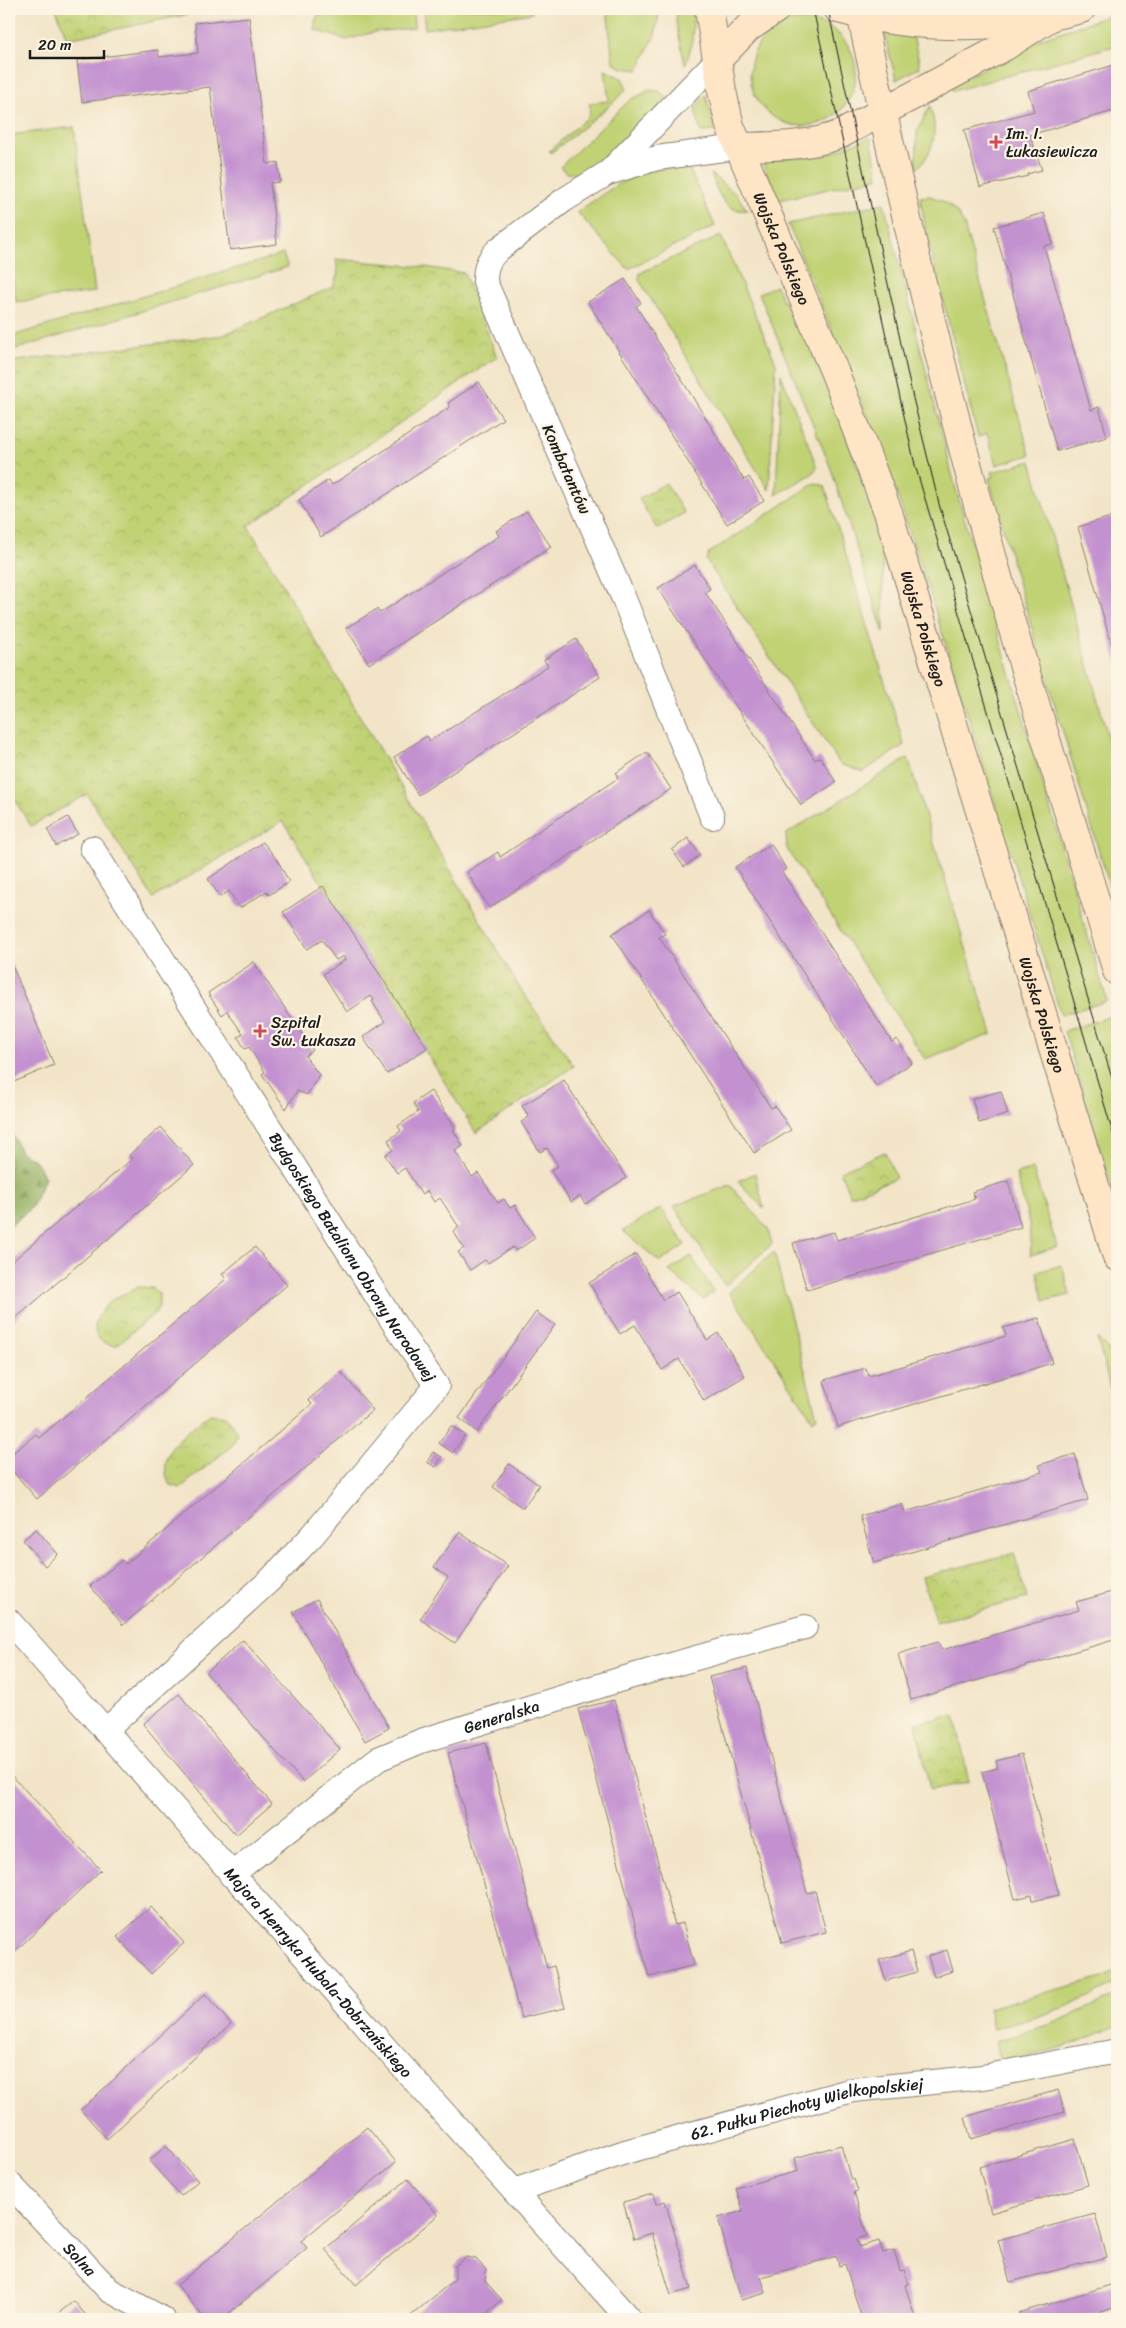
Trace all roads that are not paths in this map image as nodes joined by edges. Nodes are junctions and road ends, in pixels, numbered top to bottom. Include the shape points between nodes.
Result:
1 (709, 9) edge
2 (776, 9) edge
3 (1081, 9) edge
4 (853, 11) edge
5 (1049, 18) junction
6 (717, 60) junction
7 (883, 112) junction
8 (738, 146) junction
9 (609, 172) junction
10 (712, 817) dead end
11 (92, 848) dead end
12 (1117, 971) edge
13 (1117, 1257) edge
14 (9, 1621) edge
15 (805, 1627) dead end
16 (105, 1731) junction
17 (231, 1875) junction
18 (1113, 2050) edge
19 (9, 2183) edge
20 (514, 2191) junction
21 (163, 2319) edge
22 (629, 2319) edge

1 - 6 street, Wojska Polskiego
2 - 6 street via 748,28
3 - 5 street
4 - 5 street via 907,23 951,26
4 - 7 street
5 - 7 street via 1004,47
6 - 8 street, Wojska Polskiego via 726,109
6 - 9 street, Kombatantów
7 - 8 street via 823,141 796,146
7 - 12 street via 971,479
8 - 9 street, Kombatantów via 657,158
8 - 13 street, Wojska Polskiego via 836,373 888,512
9 - 10 street, Kombatantów via 564,200 499,249 490,257 485,269 485,282 624,599
11 - 16 street, Bydgoskiego Batalionu Obrony Narodowej via 437,1386 270,1580
14 - 16 street, Majora Henryka Hubala-Dobrzańskiego
15 - 17 street, Generalska via 622,1679 430,1738 387,1755
16 - 17 street, Majora Henryka Hubala-Dobrzańskiego
17 - 20 street, Majora Henryka Hubala-Dobrzańskiego
18 - 20 street, 62. Pułku Piechoty Wielkopolskiej via 983,2077 853,2090 625,2152
19 - 21 street, Solna via 108,2290
20 - 22 street, Majora Henryka Hubala-Dobrzańskiego

